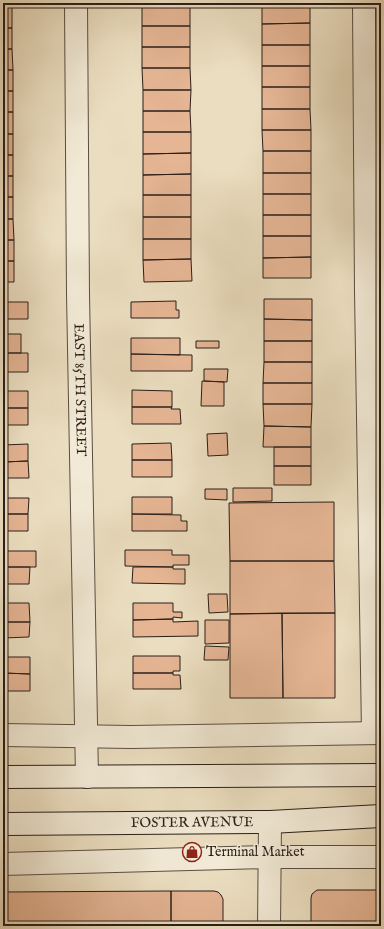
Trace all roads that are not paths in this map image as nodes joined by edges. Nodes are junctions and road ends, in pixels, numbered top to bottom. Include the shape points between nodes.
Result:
1 (76, 3) edge
2 (364, 3) edge
3 (377, 733) edge
4 (3, 735) edge
5 (86, 736) junction
6 (381, 775) edge
7 (3, 777) edge
8 (87, 777) junction
9 (381, 816) edge
10 (270, 822) junction
11 (3, 824) edge
12 (270, 857) junction
13 (381, 857) edge
14 (3, 864) edge
15 (269, 926) edge

1 - 5 street, EAST 85TH STREET
2 - 3 street via 366,291
3 - 5 street
4 - 5 street
5 - 8 street, EAST 85TH STREET
6 - 8 street
7 - 8 street
9 - 10 street, FOSTER AVENUE
10 - 11 street, FOSTER AVENUE
10 - 12 street
12 - 13 street
12 - 14 street
12 - 15 street

